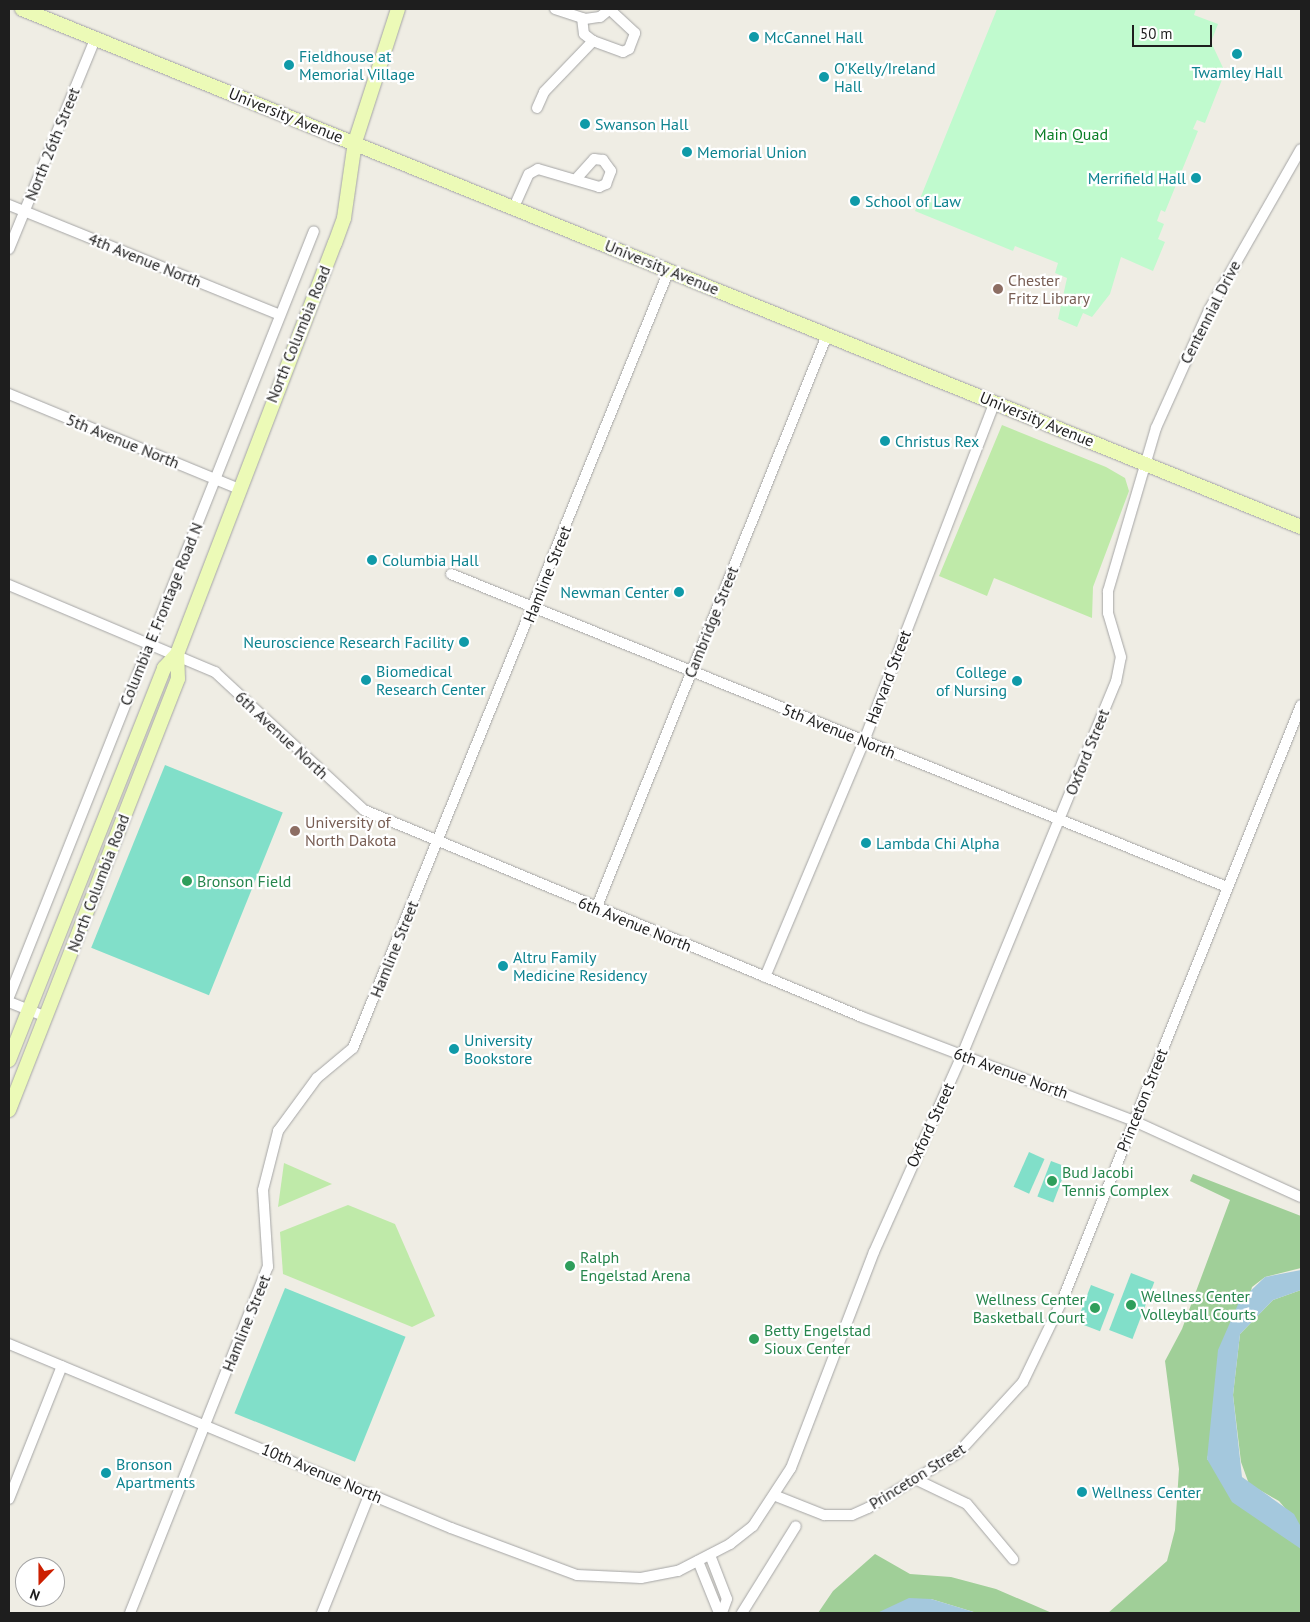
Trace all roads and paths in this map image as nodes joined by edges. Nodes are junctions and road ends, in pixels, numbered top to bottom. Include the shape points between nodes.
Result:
1 (22, 9) edge
2 (398, 9) edge
3 (555, 9) edge
4 (610, 9) edge
5 (582, 18) junction
6 (95, 39) junction
7 (593, 41) junction
8 (537, 108) dead end
9 (355, 142) junction
10 (1301, 149) edge
11 (577, 178) dead end
12 (9, 205) edge
13 (514, 207) junction
14 (24, 211) junction
15 (314, 231) dead end
16 (9, 249) edge
17 (669, 270) junction
18 (280, 315) junction
19 (827, 335) junction
20 (9, 394) edge
21 (995, 402) junction
22 (1145, 463) junction
23 (215, 479) junction
24 (1137, 484) joint
25 (237, 488) junction
26 (1301, 527) edge
27 (452, 574) dead end
28 (9, 585) edge
29 (534, 606) junction
30 (149, 643) junction
31 (177, 654) junction
32 (692, 670) junction
33 (1301, 705) edge
34 (864, 741) junction
35 (1060, 819) junction
36 (438, 842) junction
37 (1227, 887) junction
38 (596, 909) junction
39 (765, 977) junction
40 (9, 997) edge
41 (9, 1002) edge
42 (29, 1010) junction
43 (46, 1017) junction
44 (962, 1055) junction
45 (9, 1060) edge
46 (9, 1110) edge
47 (1134, 1121) junction
48 (1301, 1197) edge
49 (9, 1344) edge
50 (62, 1366) junction
51 (205, 1423) junction
52 (917, 1480) junction
53 (370, 1493) junction
54 (776, 1496) junction
55 (9, 1499) edge
56 (796, 1526) dead end
57 (710, 1556) junction
58 (1013, 1559) dead end
59 (698, 1561) junction
60 (641, 1578) joint
61 (130, 1613) edge
62 (322, 1613) edge
63 (720, 1613) edge
64 (742, 1613) edge

1 - 6 main road, University Avenue
2 - 9 main road, North Columbia Road
3 - 5 street
4 - 5 street via 600,17
4 - 7 street via 635,33 633,44 623,52
5 - 7 street via 584,34
6 - 9 main road, University Avenue
6 - 14 street, North 26th Street
7 - 8 street via 544,92
9 - 13 main road, University Avenue
9 - 25 main road, North Columbia Road via 344,218
10 - 22 street, Centennial Drive via 1200,328
11 - 13 street via 538,168 529,174
12 - 14 street, 4th Avenue North
13 - 17 main road, University Avenue
14 - 16 street, North 26th Street
14 - 18 street, 4th Avenue North
15 - 18 street, Columbia E Frontage Road N
17 - 19 main road, University Avenue
17 - 29 street, Hamline Street
18 - 23 street, Columbia E Frontage Road N
19 - 21 main road, University Avenue
19 - 32 street, Cambridge Street
20 - 23 street, 5th Avenue North
21 - 22 main road, University Avenue
21 - 34 street, Harvard Street
22 - 24 street, Centennial Drive
22 - 26 main road, University Avenue
23 - 25 street, 5th Avenue North
23 - 30 street, Columbia E Frontage Road N
24 - 35 street, Oxford Street via 1108,591 1108,614 1121,657 1116,682
25 - 31 main road, North Columbia Road
27 - 29 street, 5th Avenue North
28 - 30 street, 6th Avenue North
29 - 32 street, 5th Avenue North
29 - 36 street, Hamline Street
30 - 31 street, 6th Avenue North
30 - 40 street, Columbia E Frontage Road N
31 - 36 street, 6th Avenue North via 214,672 364,810
31 - 42 main road, North Columbia Road via 164,668
31 - 43 main road, North Columbia Road via 178,679
32 - 34 street, 5th Avenue North
32 - 38 street, Cambridge Street
33 - 37 street, Princeton Street
34 - 35 street, 5th Avenue North
34 - 39 street, Harvard Street
35 - 37 street, 5th Avenue North
35 - 44 street, Oxford Street
36 - 38 street, 6th Avenue North
36 - 51 street, Hamline Street via 353,1048 317,1078 278,1131 263,1190 268,1267
37 - 47 street, Princeton Street
38 - 39 street, 6th Avenue North
39 - 44 street, 6th Avenue North
41 - 42 street
42 - 43 street
42 - 45 main road, North Columbia Road
43 - 46 main road, North Columbia Road
44 - 47 street, 6th Avenue North
44 - 54 street, Oxford Street via 874,1252
47 - 48 street, 6th Avenue North
47 - 52 street, Princeton Street via 1062,1300 1023,1382 974,1440
49 - 50 street, 10th Avenue North
50 - 51 street, 10th Avenue North
50 - 55 street
51 - 53 street, 10th Avenue North
51 - 61 street, Hamline Street
52 - 54 street, Princeton Street via 868,1508 841,1516 824,1515
52 - 58 street via 967,1504
53 - 60 street, 10th Avenue North via 544,1564 586,1576
53 - 62 street
54 - 57 street, Oxford Street via 743,1535
56 - 64 street
57 - 59 street, Oxford Street
57 - 63 street via 727,1600
59 - 60 street, Oxford Street via 678,1571
59 - 63 street

